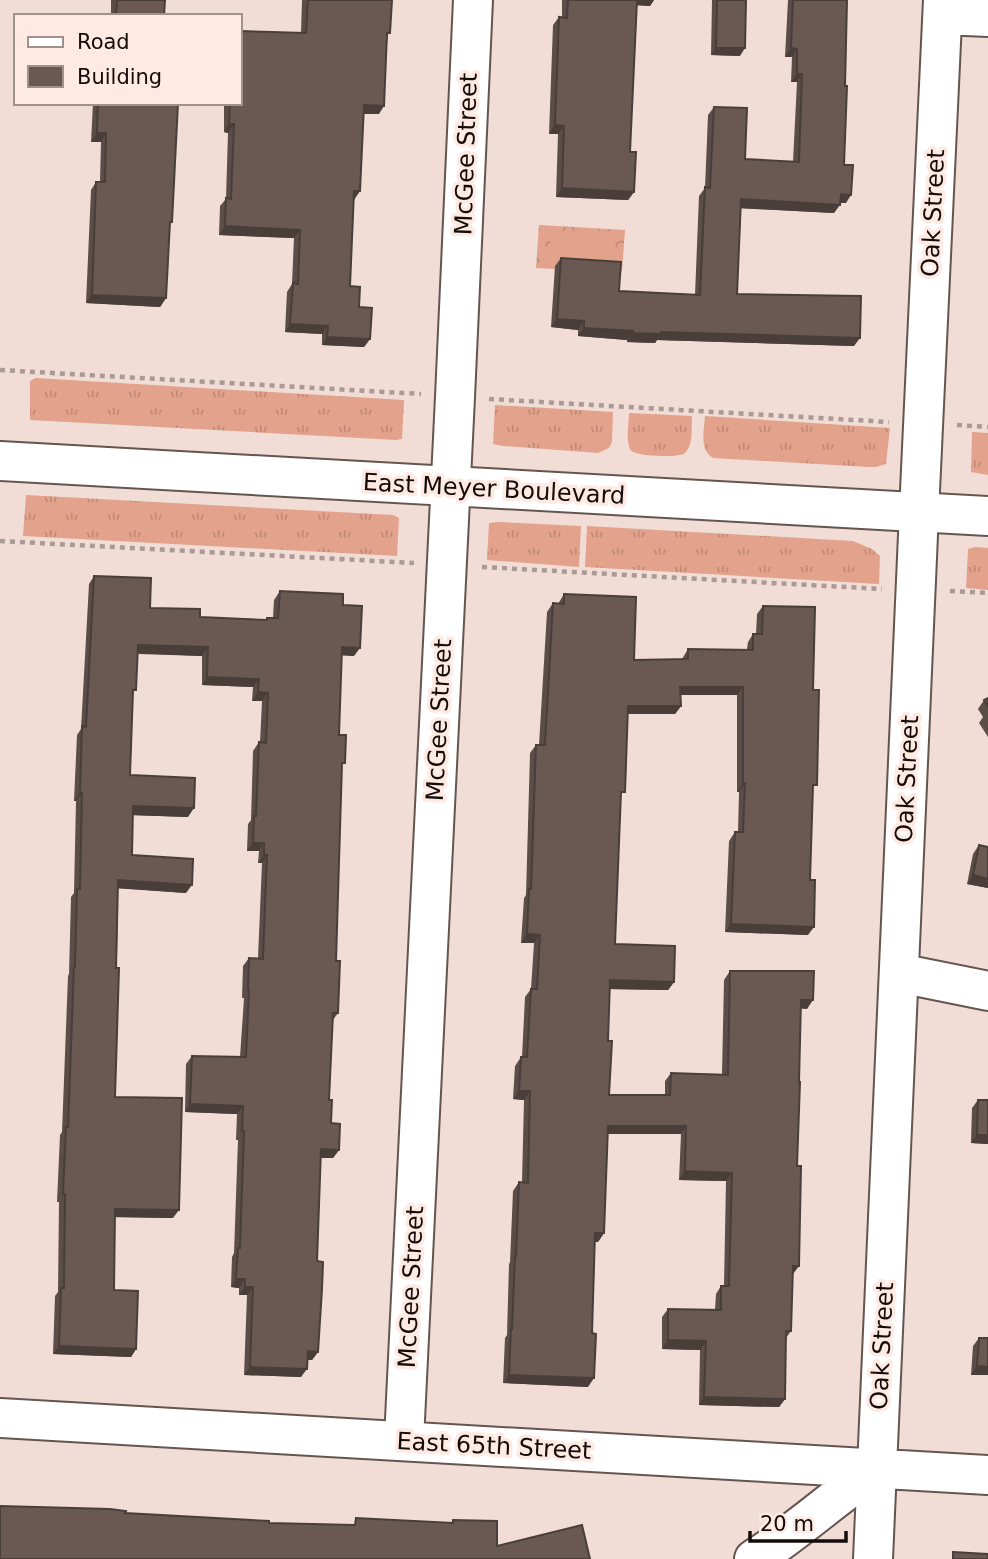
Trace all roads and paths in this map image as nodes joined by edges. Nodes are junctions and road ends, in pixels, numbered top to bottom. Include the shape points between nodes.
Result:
1 (473, 0) edge
2 (943, 7) edge
3 (988, 17) edge
4 (0, 370) edge
5 (421, 394) dead end
6 (483, 398) dead end
7 (895, 422) dead end
8 (946, 424) dead end
9 (988, 427) edge
10 (0, 461) edge
11 (451, 487) junction
12 (919, 512) junction
13 (988, 516) edge
14 (0, 541) edge
15 (425, 564) dead end
16 (476, 566) dead end
17 (886, 589) dead end
18 (940, 590) dead end
19 (988, 593) edge
20 (899, 973) junction
21 (988, 990) edge
22 (0, 1418) edge
23 (404, 1440) junction
24 (876, 1469) junction
25 (988, 1475) edge
26 (754, 1559) edge
27 (873, 1559) edge

1 - 11 street, McGee Street
2 - 3 street
2 - 12 street, Oak Street
4 - 5 path
6 - 7 path
8 - 9 path
10 - 11 street, East Meyer Boulevard
11 - 12 street, East Meyer Boulevard
11 - 23 street, McGee Street
12 - 13 street, East Meyer Boulevard
12 - 20 street, Oak Street
14 - 15 path
16 - 17 path
18 - 19 path
20 - 21 street
20 - 24 street, Oak Street
22 - 23 street, East 65th Street
23 - 24 street, East 65th Street
24 - 25 street, East 65th Street
24 - 26 street
24 - 27 street, Oak Street

